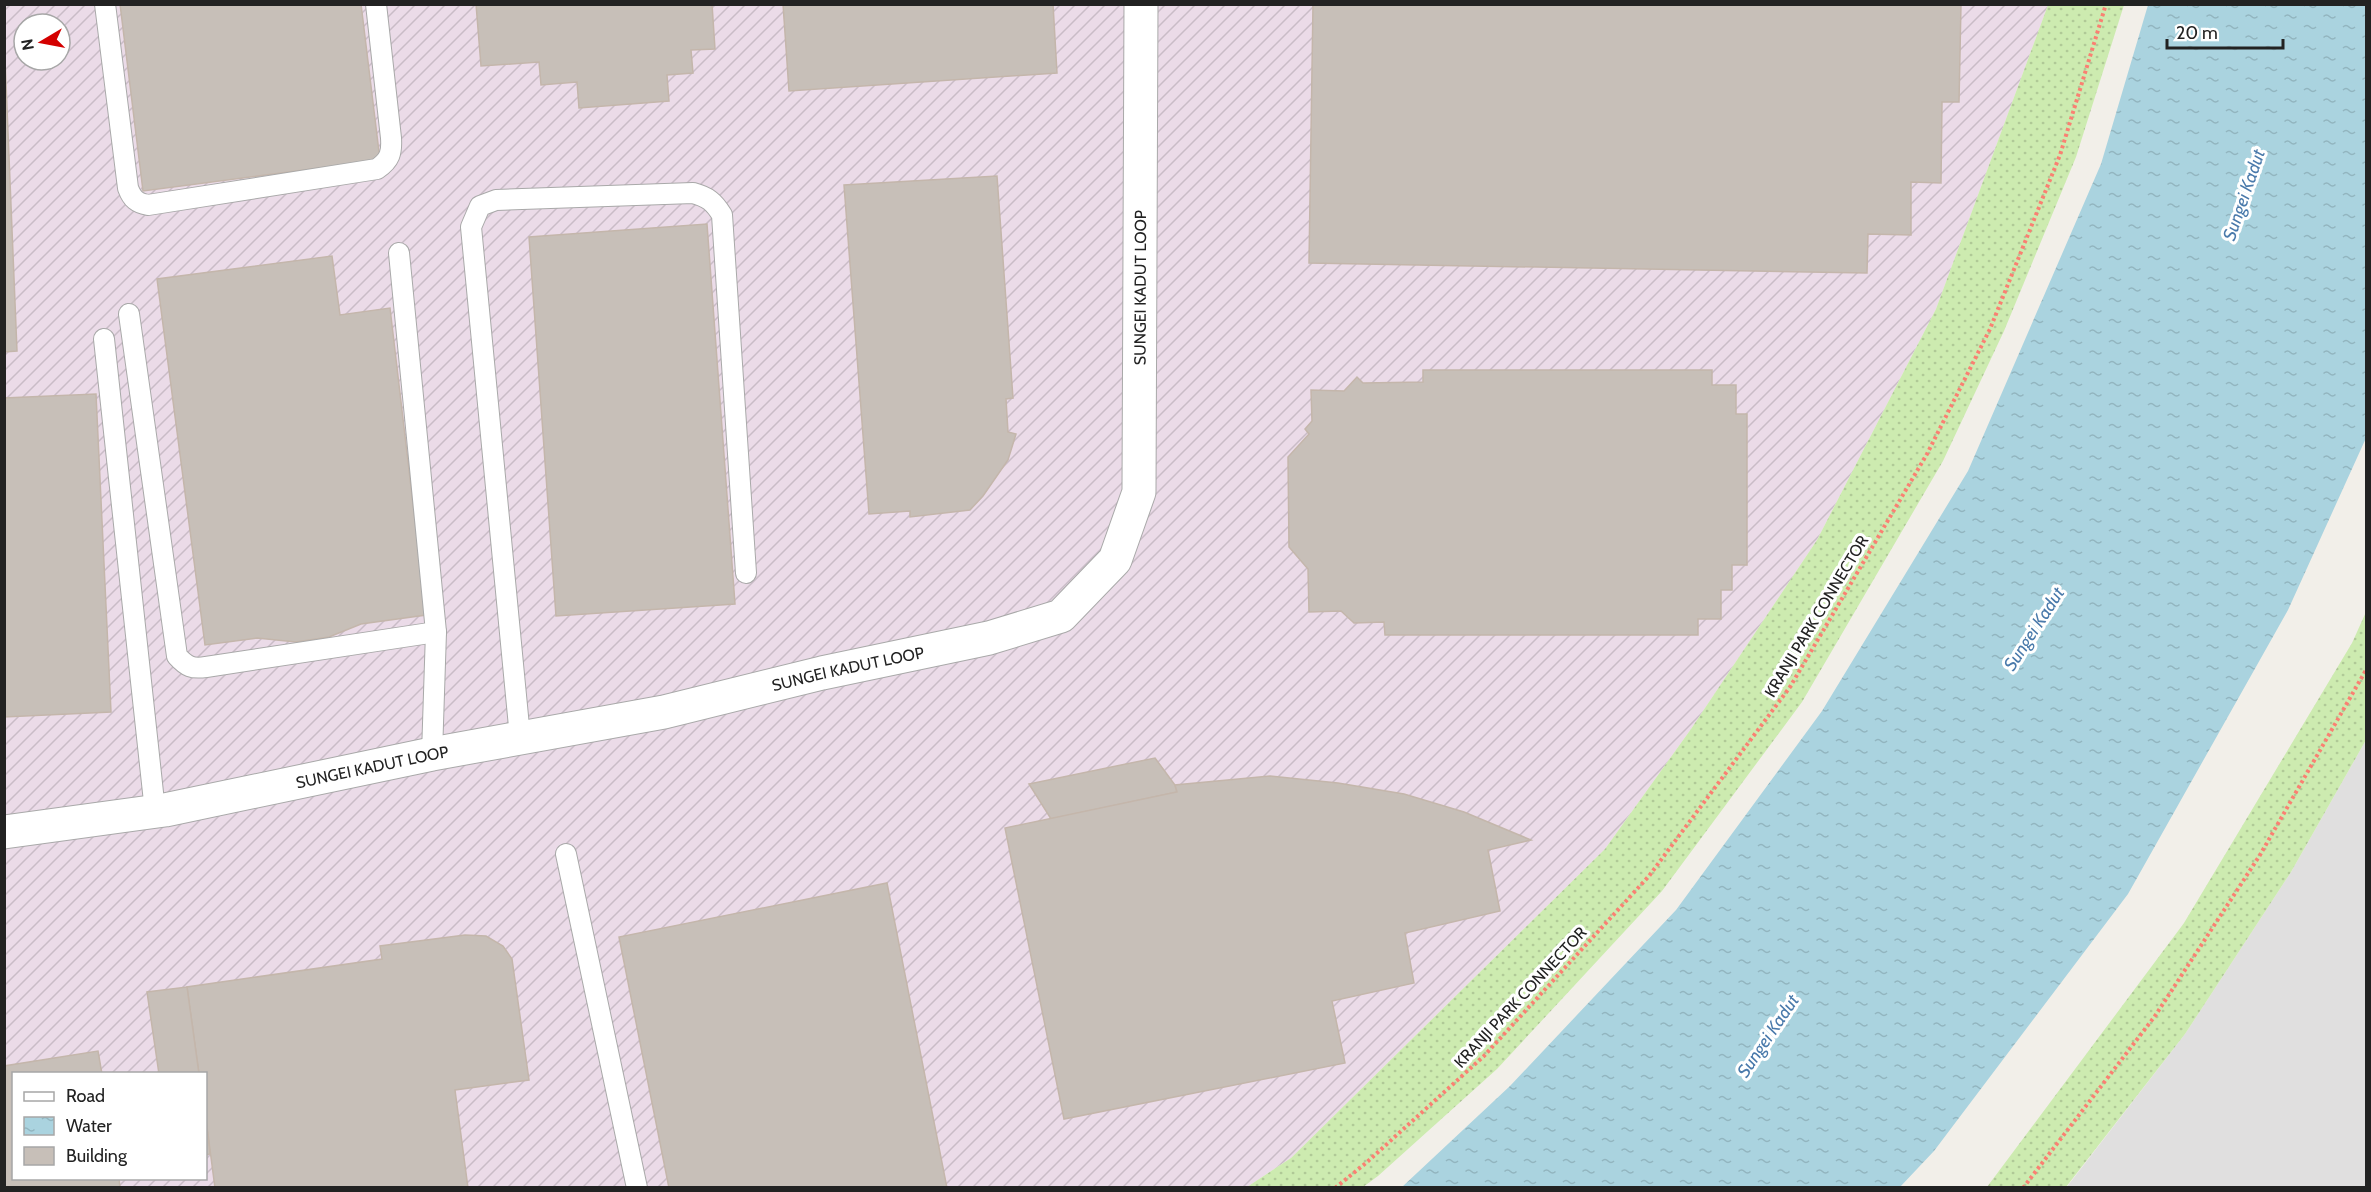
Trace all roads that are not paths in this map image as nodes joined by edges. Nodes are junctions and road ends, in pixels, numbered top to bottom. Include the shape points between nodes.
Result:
1 (105, 4) edge
2 (376, 4) edge
3 (1141, 4) edge
4 (399, 253) dead end
5 (129, 314) dead end
6 (104, 339) dead end
7 (746, 573) dead end
8 (436, 632) junction
9 (520, 737) junction
10 (432, 754) junction
11 (155, 811) junction
12 (4, 832) edge
13 (566, 854) dead end
14 (637, 1188) edge

1 - 2 lane via 128,188 139,204 148,205 377,169 388,162 391,138
3 - 9 street, SUNGEI KADUT LOOP via 1140,492 1115,560 1061,616 988,638 664,712
4 - 8 lane
5 - 8 lane via 177,656 185,665 193,669
6 - 11 lane
7 - 9 lane via 722,214 714,202 693,193 496,200 480,206 471,227
8 - 10 lane
9 - 10 street, SUNGEI KADUT LOOP
10 - 11 street, SUNGEI KADUT LOOP
11 - 12 street, SUNGEI KADUT LOOP
13 - 14 lane

